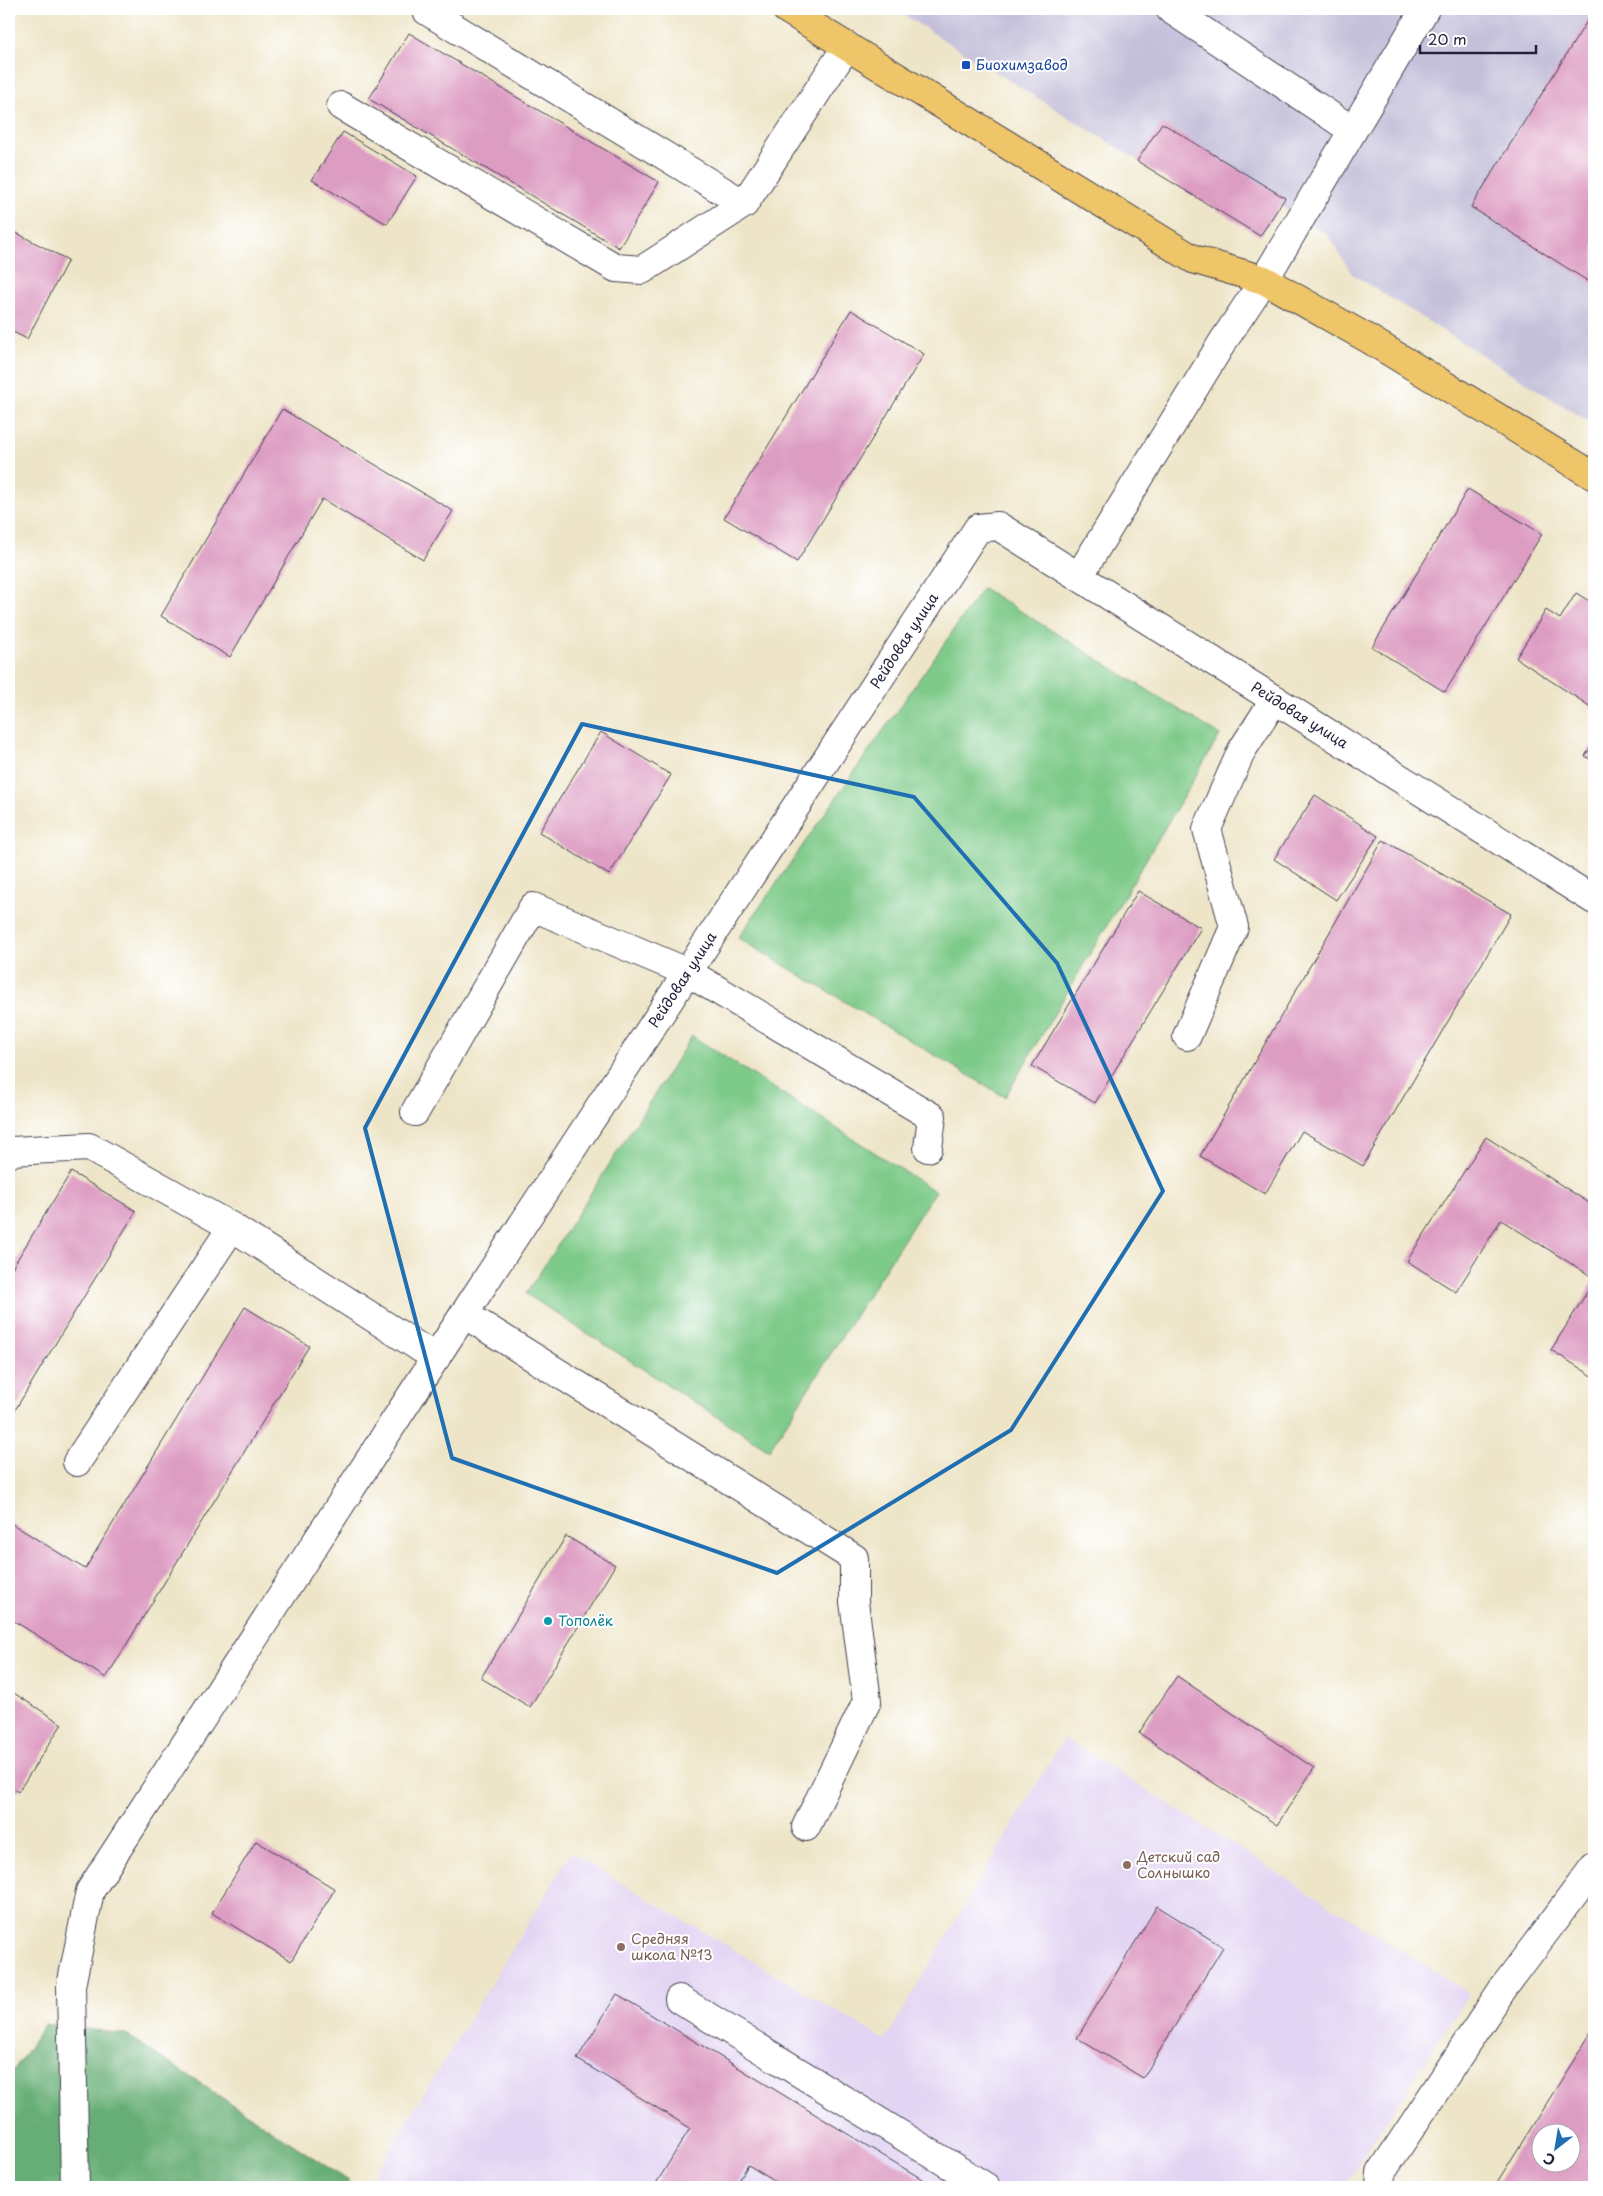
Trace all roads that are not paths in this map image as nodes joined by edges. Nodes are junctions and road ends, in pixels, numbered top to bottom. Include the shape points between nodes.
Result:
1 (786, 9) edge
2 (1170, 9) edge
3 (1425, 9) edge
4 (427, 11) dead end
5 (848, 46) junction
6 (341, 106) dead end
7 (1352, 130) junction
8 (744, 204) junction
9 (1264, 280) junction
10 (1594, 476) edge
11 (1079, 576) junction
12 (1275, 699) junction
13 (1594, 900) edge
14 (687, 972) junction
15 (1187, 1036) dead end
16 (415, 1112) dead end
17 (928, 1148) dead end
18 (9, 1154) edge
19 (232, 1226) junction
20 (464, 1314) junction
21 (436, 1358) junction
22 (77, 1462) dead end
23 (806, 1827) dead end
24 (1594, 1867) edge
25 (679, 1999) dead end
26 (75, 2187) edge
27 (986, 2187) edge
28 (1380, 2187) edge

1 - 5 main road
2 - 7 street
3 - 7 street
4 - 8 street
5 - 8 street
5 - 9 main road via 1193,259
6 - 8 street via 616,268 642,270
7 - 9 street
9 - 10 main road via 1367,338
9 - 11 street
11 - 12 street, Рейдовая улица
11 - 14 street, Рейдовая улица via 998,526 978,528
12 - 13 street, Рейдовая улица
12 - 15 street via 1242,750 1207,830 1234,927
14 - 16 street via 534,906
14 - 17 street via 932,1117
14 - 20 street, Рейдовая улица
18 - 19 street via 11,1151 89,1147
19 - 21 street
19 - 22 street
20 - 21 street, Рейдовая улица
20 - 23 street via 854,1558 854,1602 867,1701
21 - 26 street, Рейдовая улица via 90,1891 71,1986
24 - 28 street via 1504,1987 1381,2173
25 - 27 street

